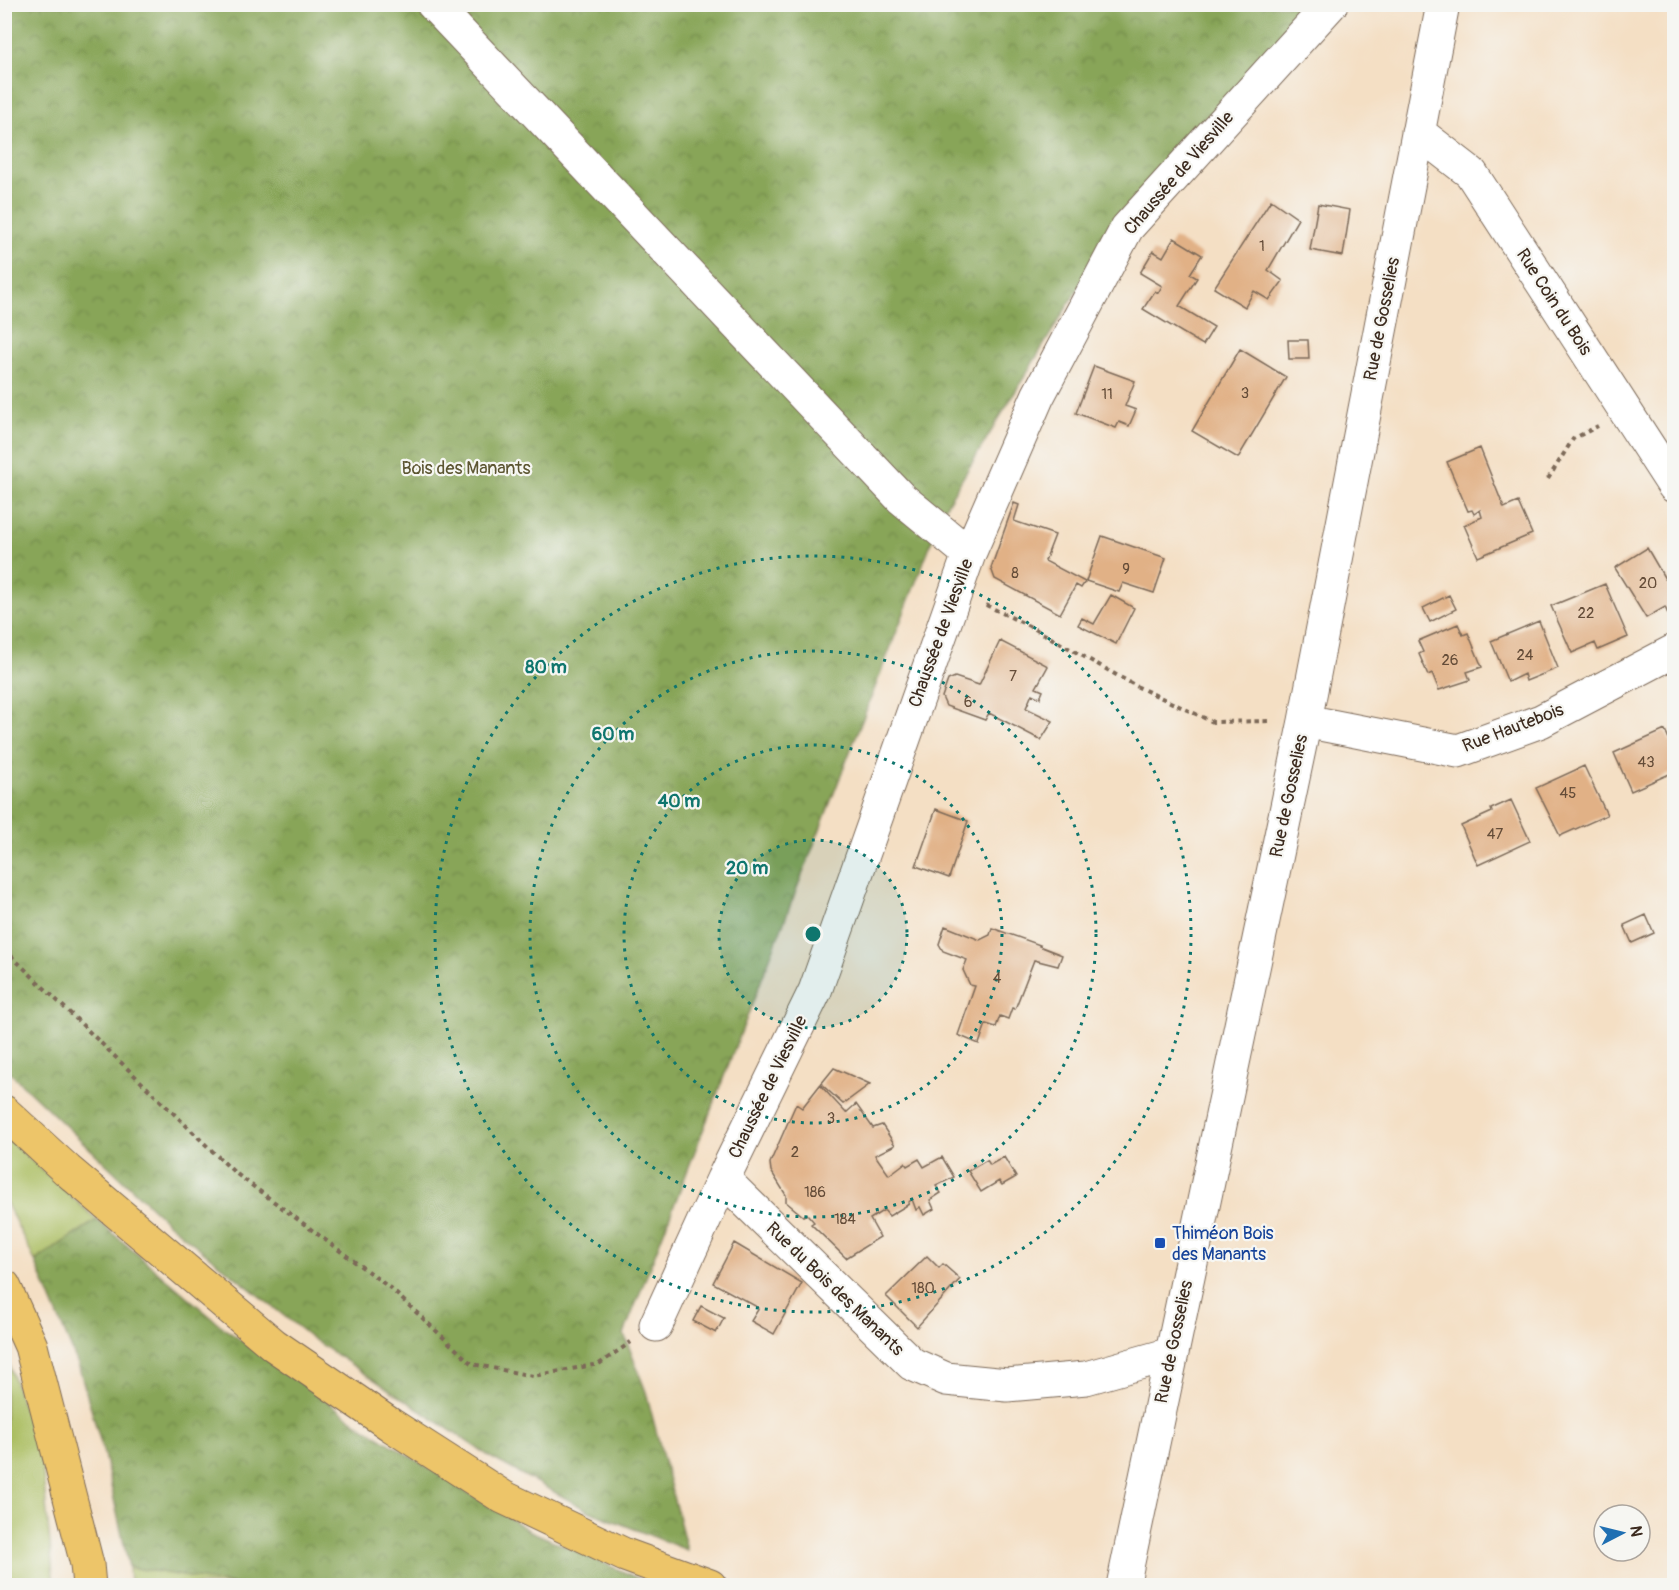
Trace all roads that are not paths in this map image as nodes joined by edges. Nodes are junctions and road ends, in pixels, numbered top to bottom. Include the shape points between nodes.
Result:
1 (434, 4) edge
2 (1331, 4) edge
3 (1443, 4) edge
4 (1418, 132) junction
5 (1674, 486) edge
6 (969, 554) junction
7 (1674, 651) edge
8 (1305, 721) junction
9 (4, 1112) edge
10 (723, 1179) junction
11 (4, 1286) edge
12 (656, 1325) road end
13 (1171, 1354) junction
14 (88, 1575) edge
15 (710, 1586) edge
16 (1123, 1586) edge

1 - 6 street via 901,498
2 - 6 street, Chaussée de Viesville via 1127,228 1038,396
3 - 4 street, Rue de Gosselies
4 - 5 street, Rue Coin du Bois via 1471,172
4 - 8 street, Rue de Gosselies
6 - 10 street, Chaussée de Viesville via 814,991
7 - 8 street, Rue Hautebois via 1541,721 1458,751
8 - 13 street, Rue de Gosselies
9 - 15 highway via 66,1170 274,1346 381,1418 503,1497 625,1556
10 - 12 street, Chaussée de Viesville
10 - 13 street, Rue du Bois des Manants via 912,1364 946,1379 1007,1385 1086,1378
11 - 14 highway via 31,1346
13 - 16 street, Rue de Gosselies

